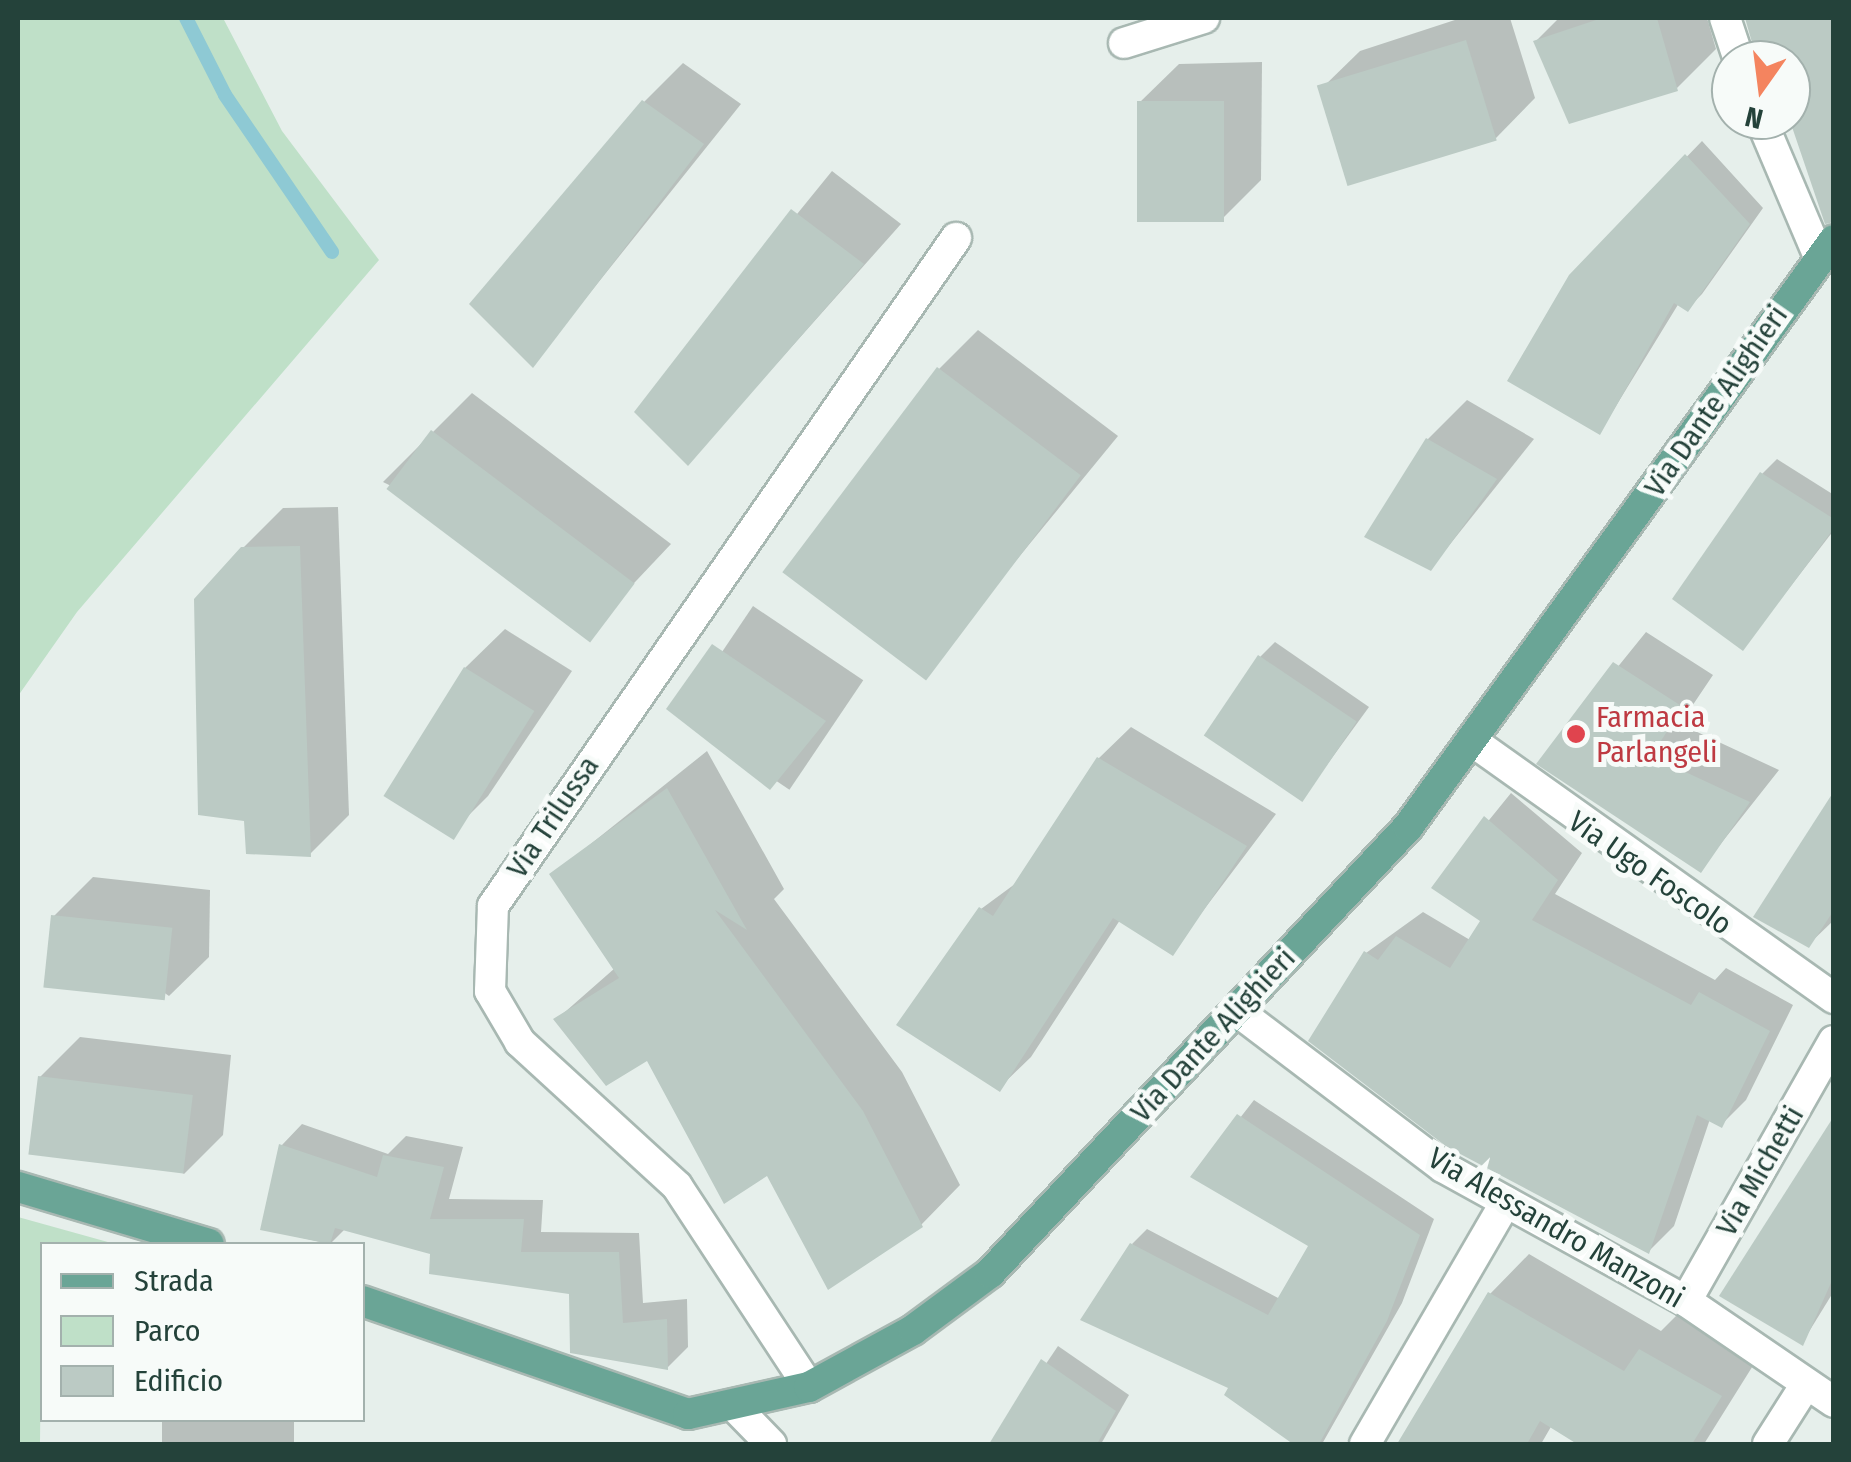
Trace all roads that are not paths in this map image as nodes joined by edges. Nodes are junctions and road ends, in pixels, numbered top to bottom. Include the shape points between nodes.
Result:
1 (1204, 18) edge
2 (1124, 43) dead end
3 (1771, 140) edge
4 (956, 238) dead end
5 (1826, 247) edge
6 (1472, 741) junction
7 (1834, 998) edge
8 (1236, 1010) junction
9 (1834, 1042) edge
10 (18, 1187) edge
11 (1506, 1202) junction
12 (202, 1242) edge
13 (1686, 1301) junction
14 (365, 1302) edge
15 (1805, 1386) junction
16 (809, 1387) junction
17 (1834, 1402) edge
18 (737, 1410) junction
19 (772, 1444) edge
20 (1365, 1444) edge
21 (1768, 1444) edge

1 - 2 street
3 - 5 street
4 - 16 street, Via Trilussa via 493,906 490,991 520,1042 677,1186
5 - 6 main road, Via Dante Alighieri
6 - 7 street, Via Ugo Foscolo
6 - 8 main road, Via Dante Alighieri via 1408,826
8 - 11 street, Via Alessandro Manzoni via 1443,1167
8 - 16 main road, Via Dante Alighieri via 990,1273 913,1330
9 - 13 street, Via Michetti
10 - 12 main road
11 - 13 street, Via Alessandro Manzoni
11 - 20 street
13 - 15 street, Via Alessandro Manzoni
14 - 18 main road, Via Dante Alighieri via 640,1404 688,1414
15 - 17 street, Via Alessandro Manzoni
15 - 21 street
16 - 18 main road, Via Dante Alighieri
18 - 19 street

